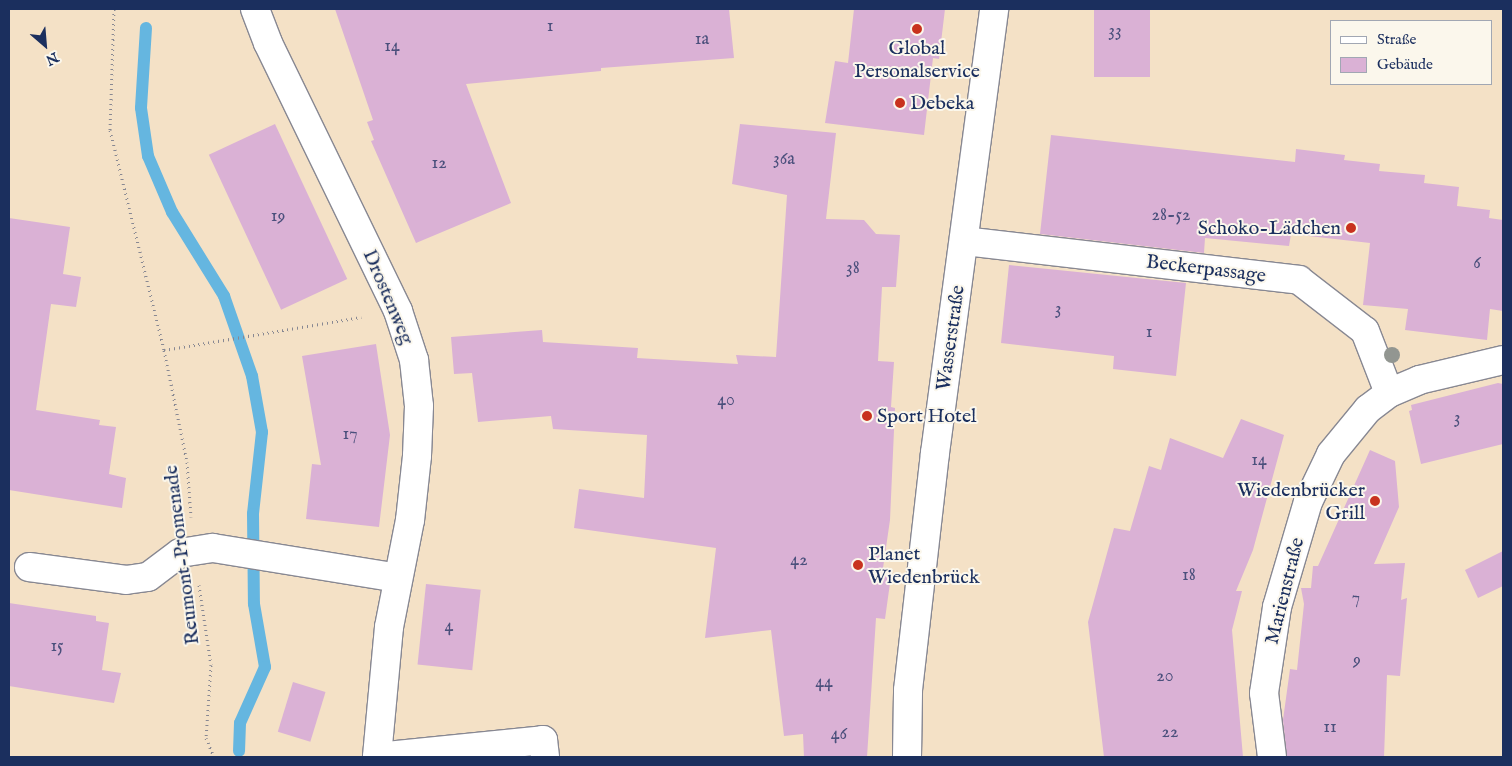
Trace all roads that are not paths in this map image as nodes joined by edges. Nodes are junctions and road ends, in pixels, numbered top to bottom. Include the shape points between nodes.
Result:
1 (254, 9) edge
2 (994, 9) edge
3 (964, 241) junction
4 (1503, 360) edge
5 (1389, 393) junction
6 (29, 567) dead end
7 (398, 578) junction
8 (544, 749) edge
9 (377, 757) edge
10 (907, 757) edge
11 (1272, 757) edge

1 - 7 street, Drostenweg via 398,311 414,360 419,406 410,520
2 - 3 street, Wasserstraße
3 - 5 street, Beckerpassage via 1300,280 1365,331
3 - 10 street, Wasserstraße via 911,660
4 - 5 street, Marienstraße via 1420,380
5 - 11 street, Marienstraße via 1368,409 1331,454 1308,502 1277,608 1264,693
6 - 7 street via 133,579 148,577 180,553 203,548
7 - 9 street, Drostenweg via 389,627
8 - 9 street

